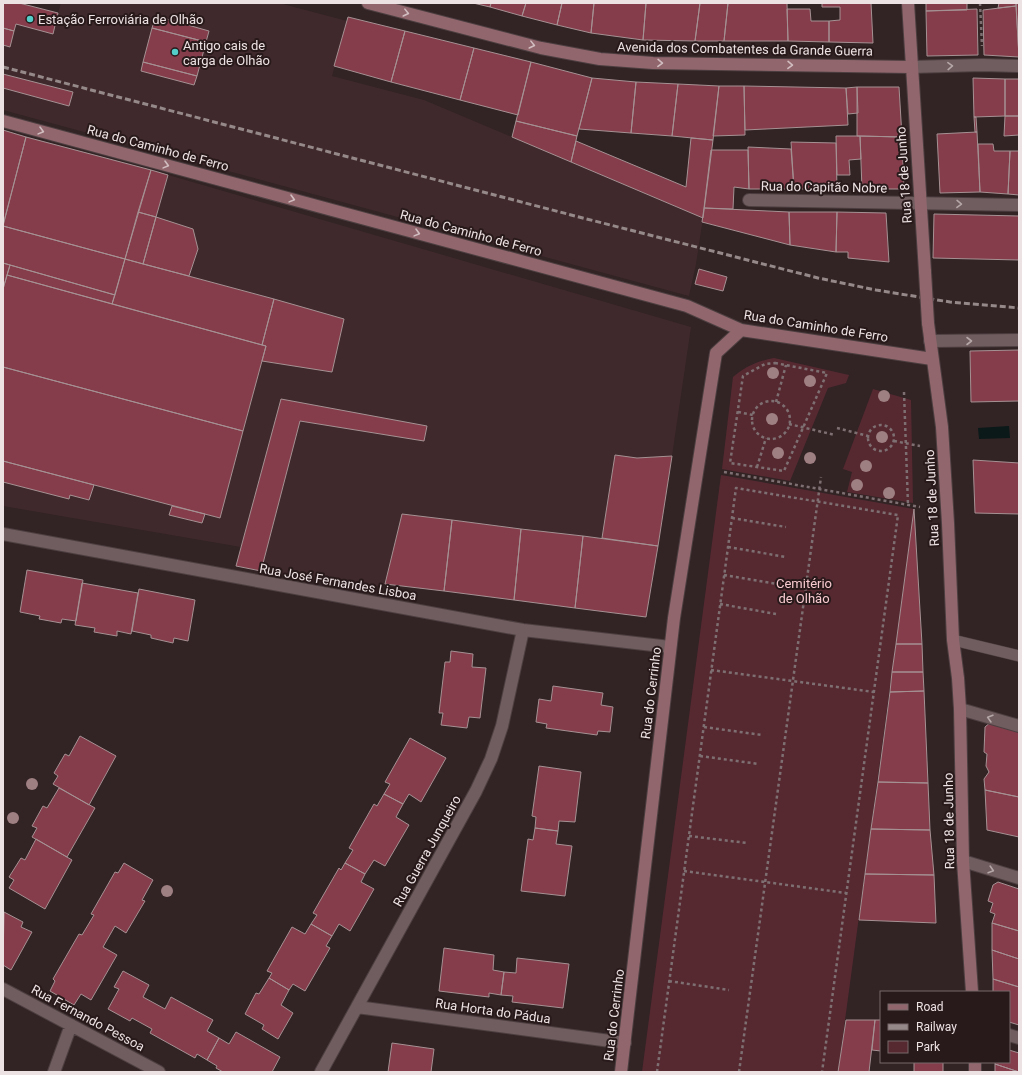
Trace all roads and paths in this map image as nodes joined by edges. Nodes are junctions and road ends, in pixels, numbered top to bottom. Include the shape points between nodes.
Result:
1 (368, 3) edge
2 (908, 3) edge
3 (980, 3) edge
4 (982, 65) junction
5 (1019, 66) edge
6 (911, 67) junction
7 (3, 121) edge
8 (749, 200) dead end
9 (920, 203) junction
10 (1019, 205) edge
11 (741, 330) junction
12 (1019, 340) edge
13 (930, 341) junction
14 (932, 359) junction
15 (786, 365) junction
16 (904, 392) dead end
17 (776, 402) junction
18 (738, 412) junction
19 (753, 415) junction
20 (789, 424) junction
21 (803, 427) junction
22 (837, 428) dead end
23 (835, 435) dead end
24 (868, 436) junction
25 (766, 438) junction
26 (894, 441) junction
27 (906, 444) junction
28 (920, 446) dead end
29 (757, 467) junction
30 (724, 472) dead end
31 (821, 477) dead end
32 (819, 490) junction
33 (817, 502) junction
34 (908, 505) junction
35 (920, 507) dead end
36 (732, 518) junction
37 (786, 527) dead end
38 (3, 534) edge
39 (728, 547) junction
40 (786, 557) dead end
41 (724, 575) junction
42 (783, 585) dead end
43 (720, 604) junction
44 (776, 614) dead end
45 (523, 630) junction
46 (953, 640) junction
47 (670, 647) junction
48 (1019, 656) edge
49 (711, 670) junction
50 (793, 681) junction
51 (874, 692) junction
52 (960, 709) junction
53 (1019, 726) edge
54 (704, 727) junction
55 (762, 735) dead end
56 (700, 756) junction
57 (759, 764) dead end
58 (689, 836) junction
59 (747, 844) dead end
60 (963, 861) junction
61 (684, 871) junction
62 (1019, 878) edge
63 (765, 882) junction
64 (846, 894) junction
65 (669, 981) junction
66 (3, 989) edge
67 (729, 990) dead end
68 (972, 991) edge
69 (357, 1007) junction
70 (71, 1025) junction
71 (625, 1043) junction
72 (54, 1072) edge
73 (159, 1072) edge
74 (321, 1072) edge
75 (621, 1072) edge
76 (657, 1072) edge
77 (739, 1072) edge
78 (822, 1072) edge

1 -> 6 street, Avenida dos Combatentes da Grande Guerra via 541,48 600,59 652,63
2 - 6 street, Rua 18 de Junho
3 - 4 path
4 - 5 street
6 -> 4 street
6 - 9 street, Rua 18 de Junho
7 -> 11 street, Rua do Caminho de Ferro via 687,306
8 - 9 street, Rua do Capitão Nobre
9 -> 10 street, Rua do Capitão Nobre
9 - 13 street, Rua 18 de Junho, bridge
11 - 14 street, Rua do Caminho de Ferro
11 - 47 street, Rua do Cerrinho via 716,354
13 -> 12 street
13 - 14 street, Rua 18 de Junho
14 - 46 street, Rua 18 de Junho via 942,427
15 - 17 path
15 - 18 path via 766,364 743,376
15 - 21 path via 827,373
16 - 27 path
17 - 19 path via 764,402 755,409
17 - 20 path via 788,413
18 - 19 path
18 - 29 path via 730,463
19 - 25 path via 753,427 760,436
20 - 21 path
20 - 25 path via 783,434
21 - 23 path
21 - 29 path via 784,471
22 - 24 path
24 - 26 path via 870,444 881,451 889,448
24 - 26 path via 876,426 884,425 891,429
25 - 29 path
26 - 27 path
27 - 28 path
27 - 34 path
30 - 32 path
31 - 32 path
32 - 33 path
32 - 34 path
33 - 36 path via 736,488
33 - 50 path
33 - 51 path via 898,515
34 - 35 path
36 - 37 path
36 - 39 path
38 - 45 street, Rua José Fernandes Lisboa
39 - 40 path
39 - 41 path
41 - 42 path
41 - 43 path
43 - 44 path
43 - 49 path
45 - 47 street, Rua José Fernandes Lisboa
45 - 69 street, Rua Guerra Junqueiro via 502,726 491,759 476,791
46 - 48 lane
46 - 52 street, Rua 18 de Junho
47 - 71 street, Rua do Cerrinho
49 - 50 path
49 - 54 path
50 - 51 path
50 - 63 path
51 - 64 path
53 -> 52 street
52 - 60 street, Rua 18 de Junho
54 - 55 path
54 - 56 path
56 - 57 path
56 - 58 path
58 - 59 path
58 - 61 path
60 -> 62 street
60 - 68 street, Rua 18 de Junho
61 - 63 path
61 - 65 path
63 - 64 path
63 - 77 path
64 - 78 path
65 - 67 path
65 - 76 path
66 - 70 street, Rua Fernando Pessoa
69 - 71 street, Rua Horta do Pádua
69 - 74 street, Rua Guerra Junqueiro
70 - 72 street
70 - 73 street, Rua Fernando Pessoa
71 - 75 street, Rua do Cerrinho

